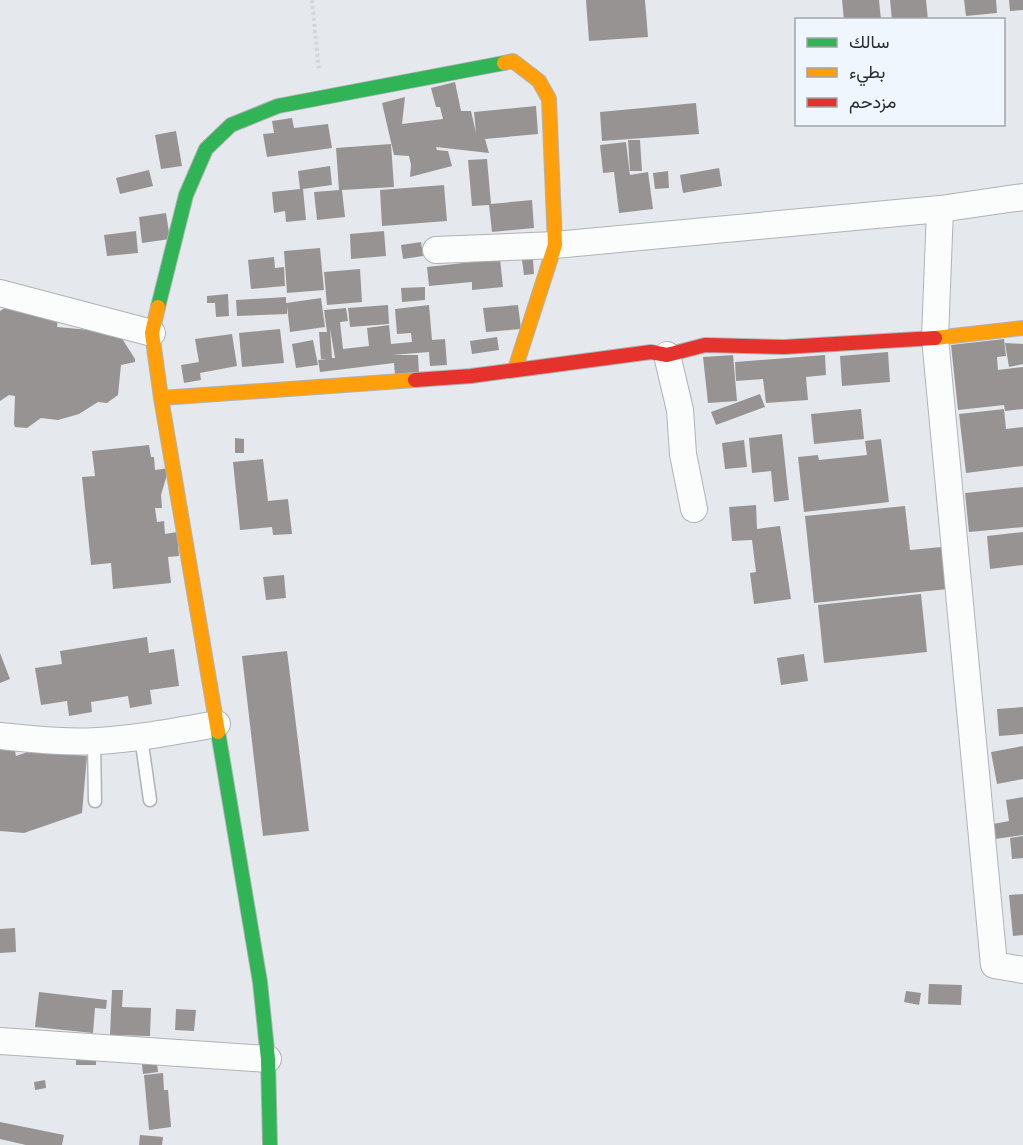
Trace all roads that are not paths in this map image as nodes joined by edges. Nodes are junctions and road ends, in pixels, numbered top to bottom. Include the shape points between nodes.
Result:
1 (1023, 197) edge
2 (940, 209) junction
3 (555, 245) junction
4 (436, 250) dead end
5 (0, 293) edge
6 (1023, 328) edge
7 (152, 333) junction
8 (935, 338) junction
9 (667, 355) junction
10 (515, 369) junction
11 (161, 398) junction
12 (694, 509) dead end
13 (217, 724) junction
14 (0, 736) edge
15 (141, 737) junction
16 (94, 741) junction
17 (150, 800) dead end
18 (95, 801) dead end
19 (1023, 970) edge
20 (0, 1041) edge
21 (268, 1059) junction
22 (270, 1145) edge

1 - 2 street
2 - 3 street
2 - 8 street
3 - 4 street
3 - 7 street via 549,99 539,81 513,61 278,106 231,125 206,149 186,195
3 - 10 street
5 - 7 street
6 - 8 street
7 - 11 street
8 - 9 street via 784,347 705,345
8 - 19 street via 994,965
9 - 10 street via 651,352
9 - 12 street via 680,410 683,454
10 - 11 street via 471,376
11 - 13 street
13 - 15 street
13 - 21 street via 260,982
14 - 16 street
15 - 16 street
15 - 17 lane
16 - 18 lane
20 - 21 street
21 - 22 street

